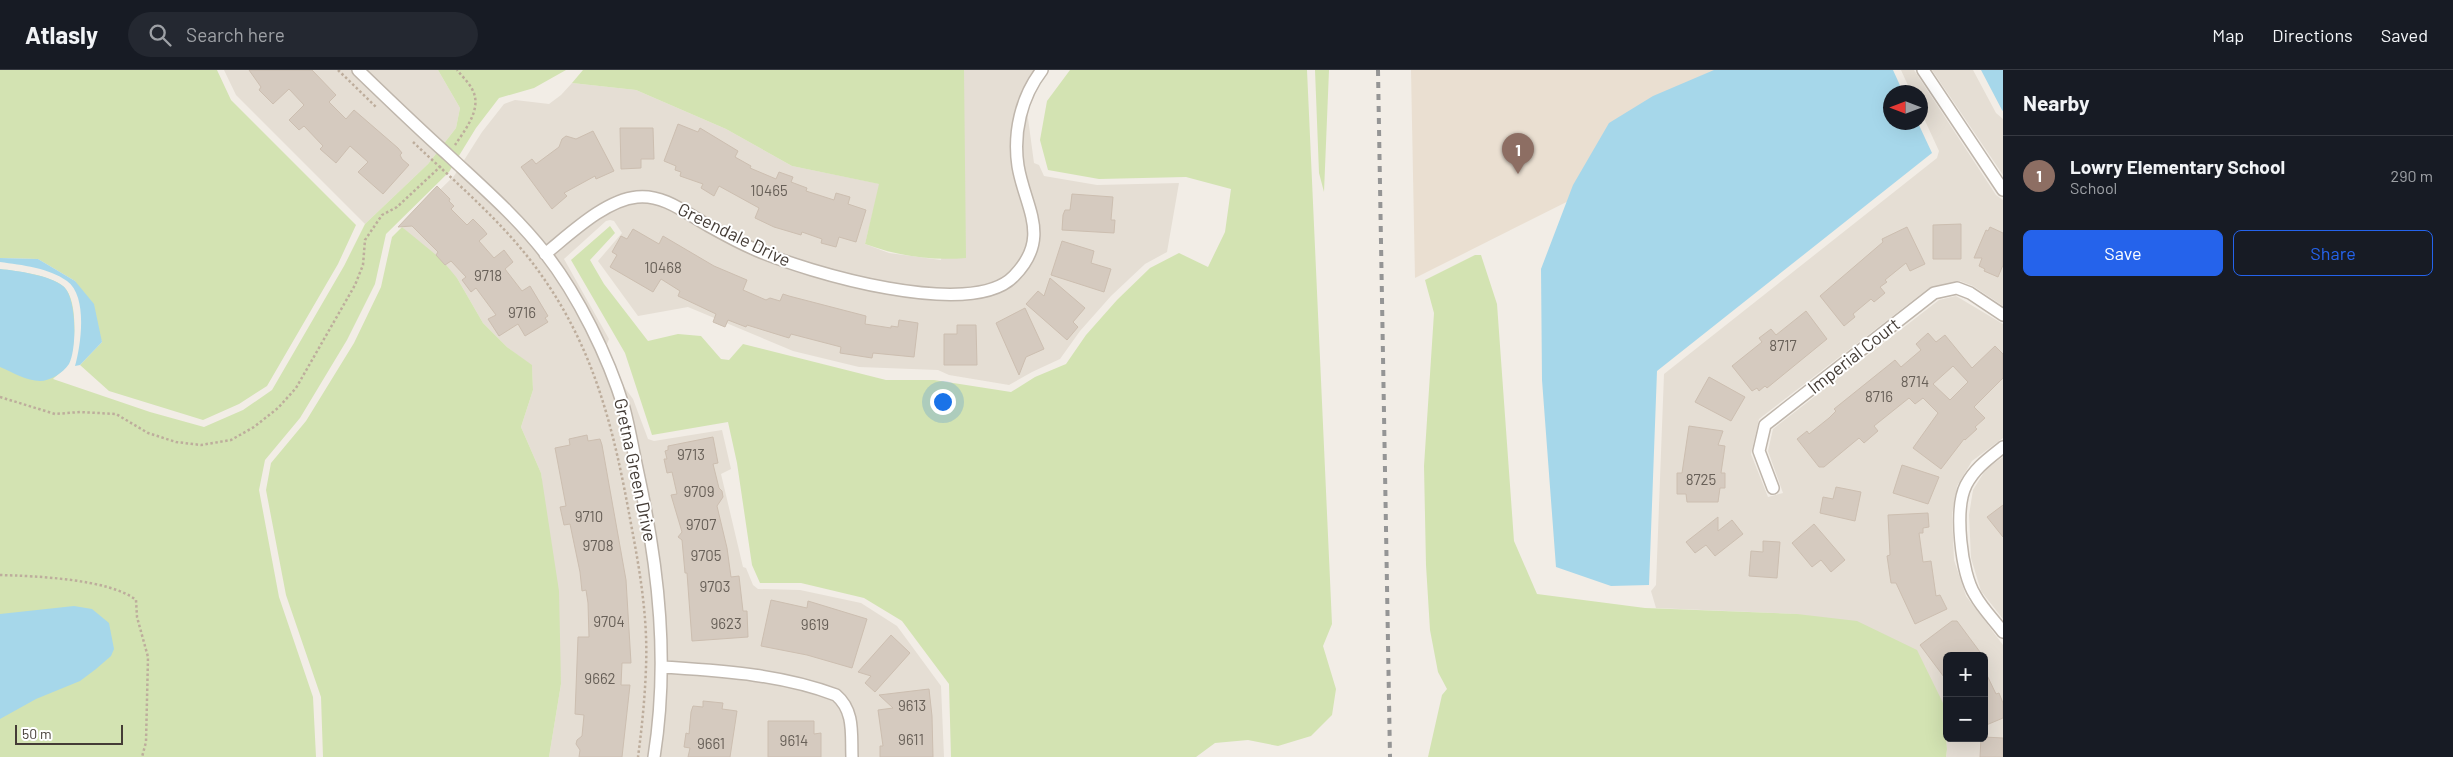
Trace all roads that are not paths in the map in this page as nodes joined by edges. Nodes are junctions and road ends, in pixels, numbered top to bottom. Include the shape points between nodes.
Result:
1 (358, 70) edge
2 (1042, 70) edge
3 (1923, 70) edge
4 (2003, 190) edge
5 (545, 254) junction
6 (2003, 315) edge
7 (2003, 447) edge
8 (1773, 488) dead end
9 (2003, 632) edge
10 (662, 667) junction
11 (654, 757) edge
12 (852, 757) edge

1 - 5 street, Gretna Green Drive via 492,194
2 - 5 street, Greendale Drive via 1021,110 1016,150 1034,228 1032,247 1013,277 1001,285 982,292 925,293 822,274 755,250 670,203 653,197 611,204
3 - 4 street
5 - 10 street, Gretna Green Drive via 576,301 603,354 624,408 649,525 661,619
6 - 8 street, Imperial Court via 1970,293 1956,288 1934,293 1765,425 1759,451
7 - 9 street via 1980,464 1965,487 1960,515 1963,560 1974,594
10 - 11 street, Gretna Green Drive
10 - 12 street via 740,672 785,680 836,695 843,701 851,719

